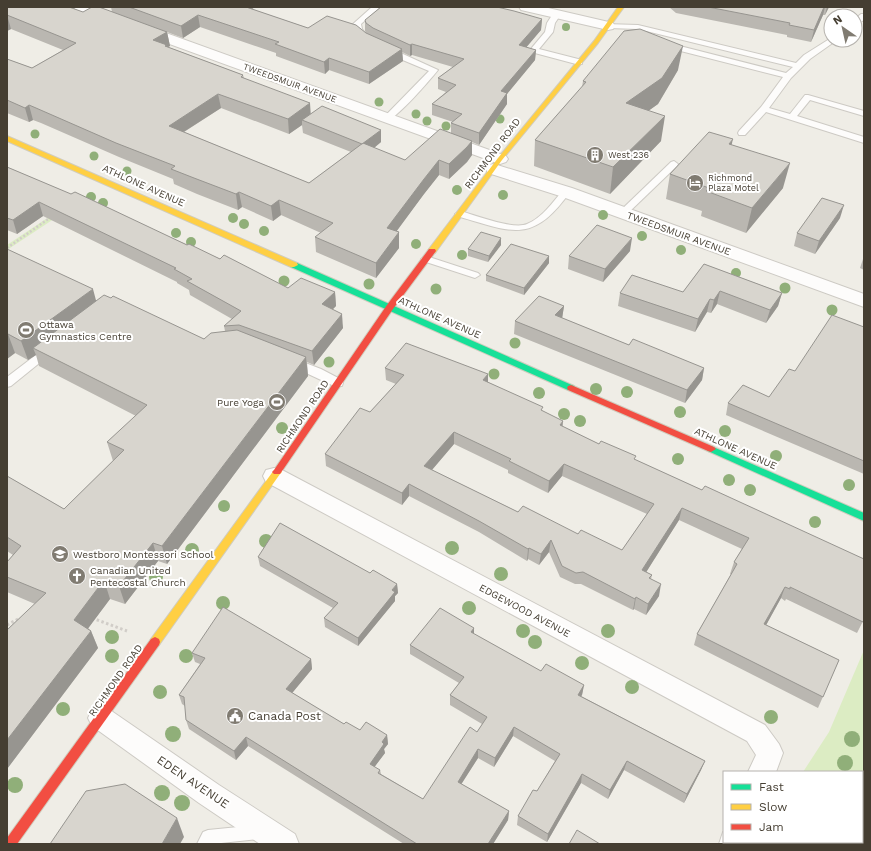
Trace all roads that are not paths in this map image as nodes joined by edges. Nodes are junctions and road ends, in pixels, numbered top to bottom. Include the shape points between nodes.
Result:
1 (80, 7) edge
2 (376, 7) edge
3 (526, 7) edge
4 (621, 7) edge
5 (557, 14) junction
6 (608, 26) junction
7 (631, 36) edge
8 (370, 42) edge
9 (662, 44) edge
10 (823, 46) edge
11 (380, 47) edge
12 (579, 62) junction
13 (798, 66) junction
14 (788, 76) junction
15 (764, 109) junction
16 (864, 114) edge
17 (388, 118) junction
18 (791, 118) junction
19 (742, 133) dead end
20 (7, 138) edge
21 (864, 140) edge
22 (497, 164) junction
23 (674, 164) dead end
24 (566, 192) junction
25 (623, 213) junction
26 (460, 214) junction
27 (426, 259) junction
28 (475, 275) dead end
29 (864, 300) edge
30 (390, 307) junction
31 (59, 343) edge
32 (282, 359) edge
33 (7, 383) edge
34 (338, 383) junction
35 (274, 476) junction
36 (864, 517) edge
37 (101, 718) junction
38 (766, 763) edge
39 (275, 837) edge
40 (10, 844) edge
41 (204, 844) edge

1 - 17 street, TWEEDSMUIR AVENUE
2 - 8 lane via 357,24 362,36
3 - 5 street
4 - 6 main road, RICHMOND ROAD
5 - 6 street
5 - 12 lane via 549,32 534,50
6 - 7 lane
6 - 12 main road, RICHMOND ROAD
6 - 13 lane via 638,27
9 - 14 lane
10 - 13 lane
11 - 17 lane via 434,70
12 - 22 main road, RICHMOND ROAD
13 - 14 lane
14 - 15 lane
15 - 18 lane
15 - 19 lane
16 - 18 lane via 808,97
17 - 22 street, TWEEDSMUIR AVENUE
18 - 21 lane
20 - 30 main road, ATHLONE AVENUE
22 - 24 street, TWEEDSMUIR AVENUE
22 - 26 main road, RICHMOND ROAD
23 - 25 lane
24 - 25 street, TWEEDSMUIR AVENUE
24 - 26 lane via 552,209 529,227 510,227
25 - 29 street, TWEEDSMUIR AVENUE
26 - 27 main road, RICHMOND ROAD
27 - 28 lane
27 - 30 main road, RICHMOND ROAD
30 - 34 main road, RICHMOND ROAD
30 - 36 main road, ATHLONE AVENUE
31 - 33 lane
32 - 34 lane
34 - 35 main road, RICHMOND ROAD
35 - 37 main road, RICHMOND ROAD
35 - 38 street, EDGEWOOD AVENUE via 756,733
37 - 39 street, EDEN AVENUE
37 - 40 main road, RICHMOND ROAD
39 - 41 lane via 208,837

